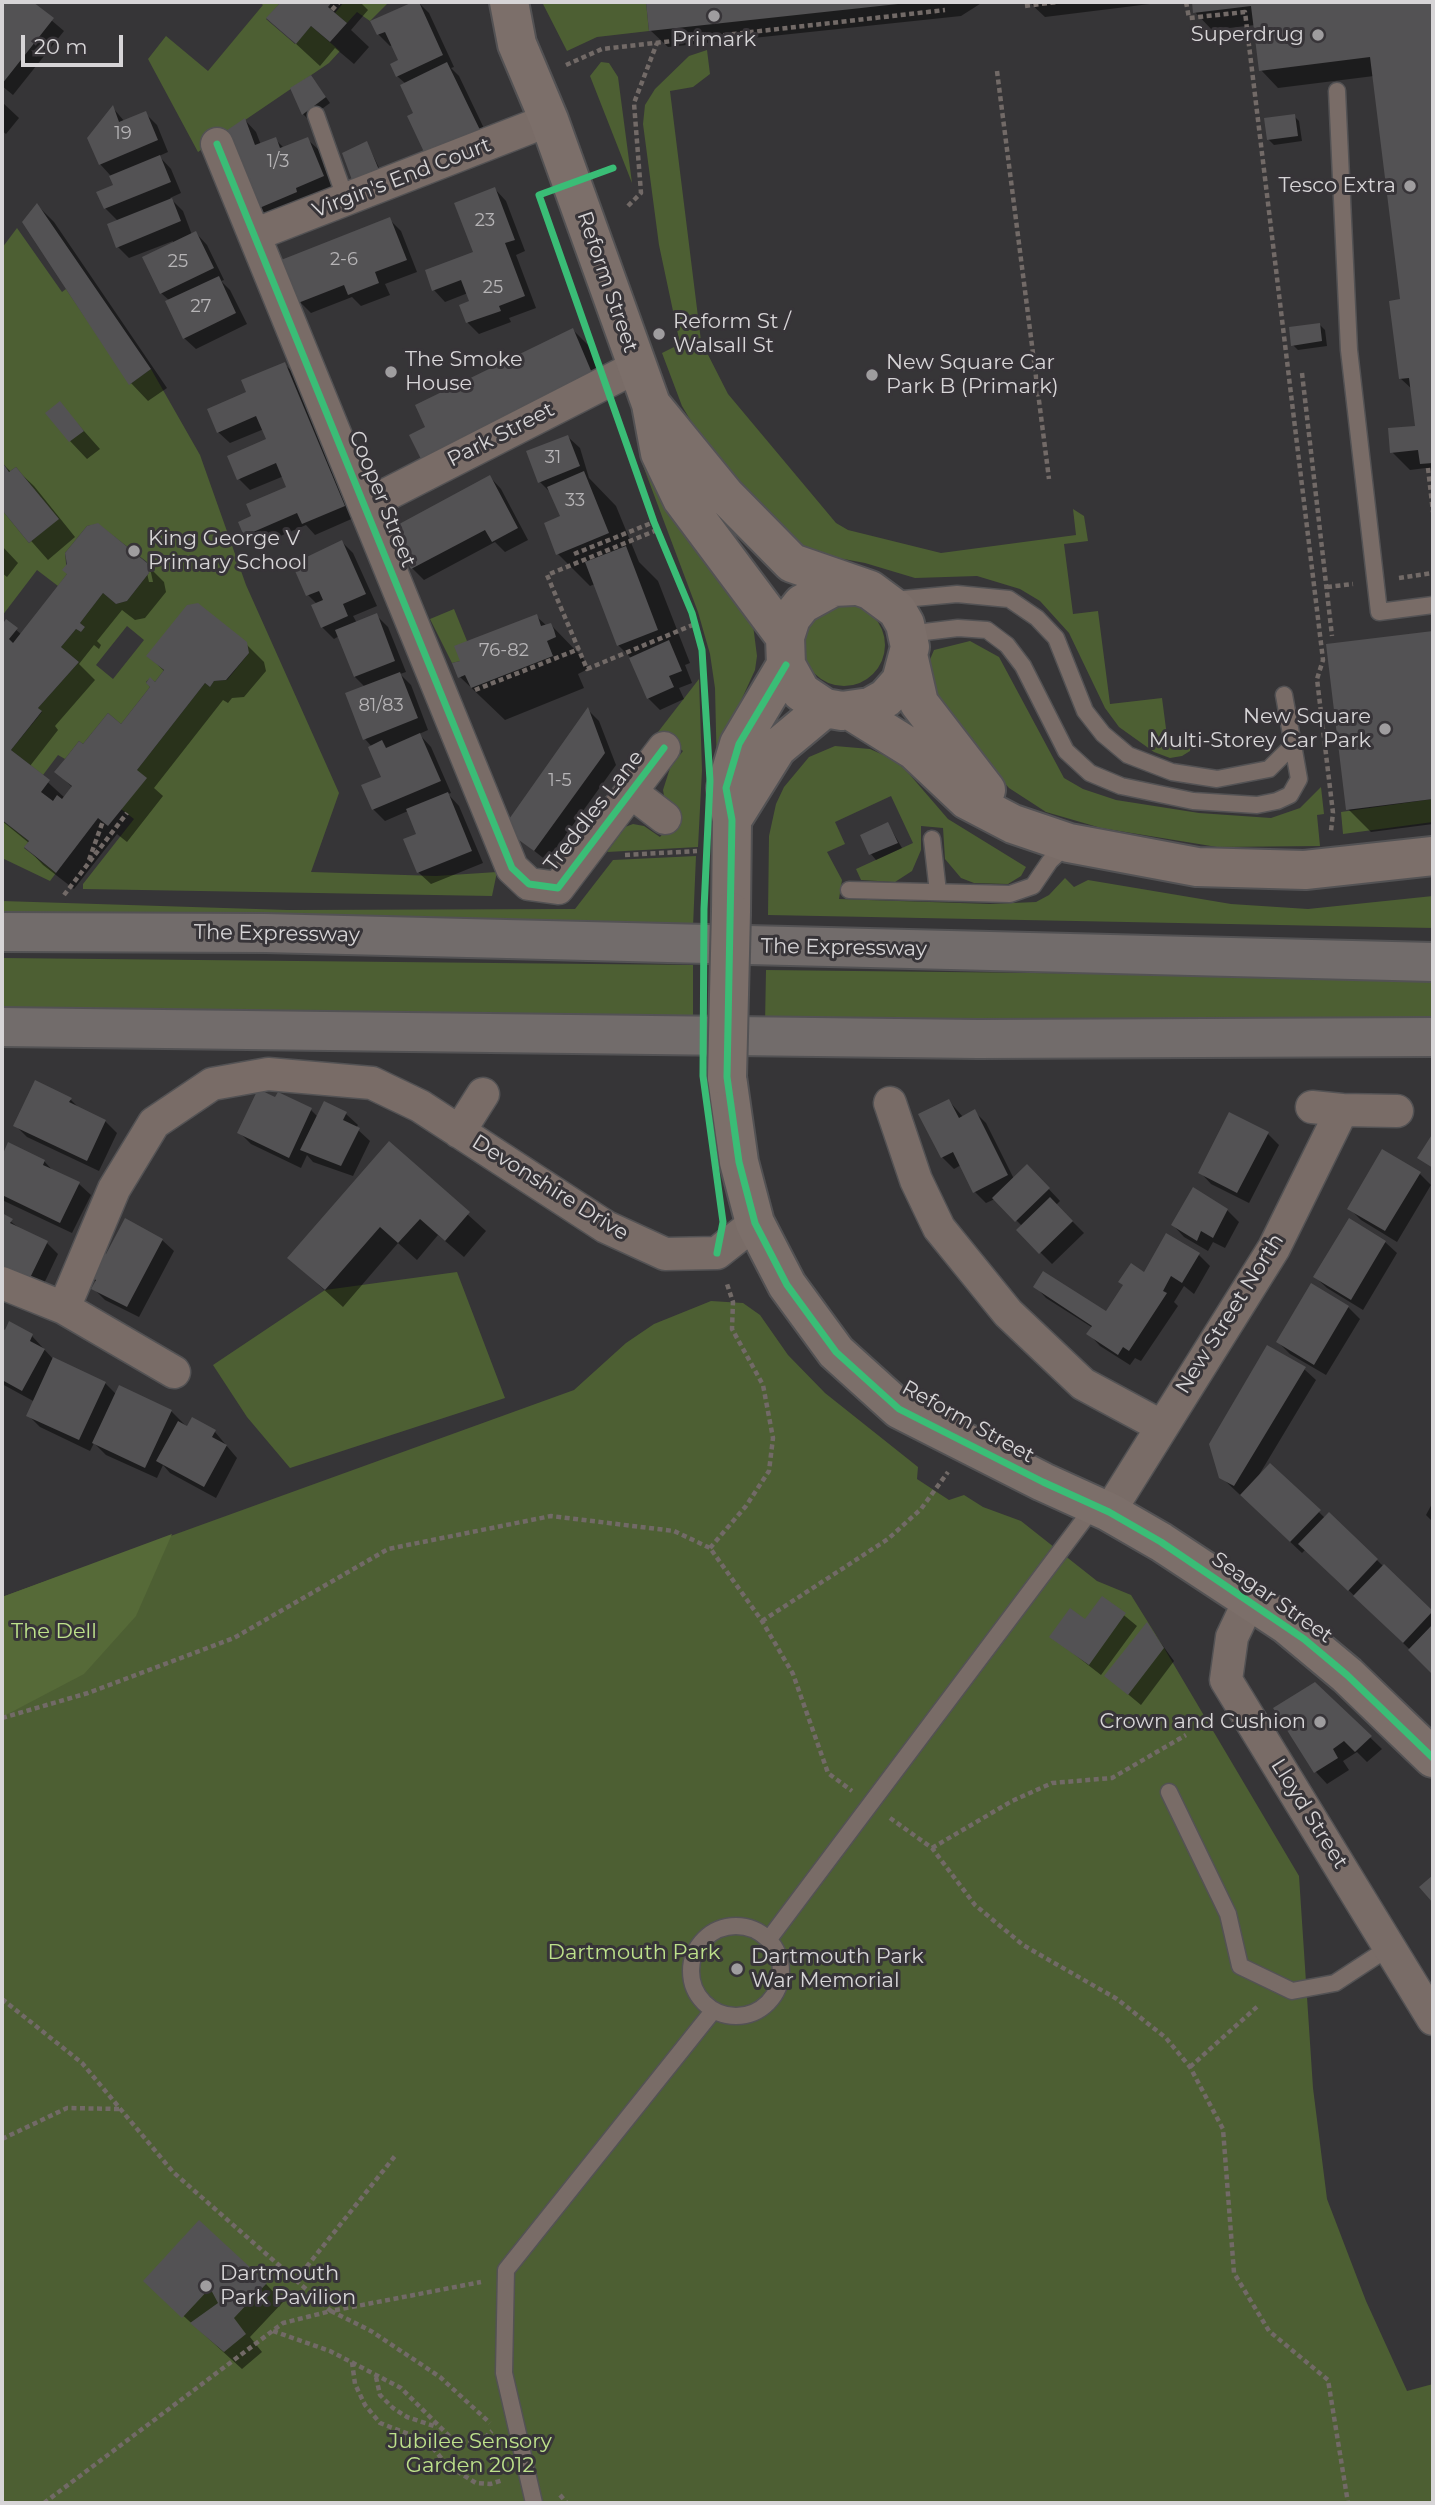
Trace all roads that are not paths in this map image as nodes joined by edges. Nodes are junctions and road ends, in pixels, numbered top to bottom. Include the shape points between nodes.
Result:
1 (484, 2) edge
2 (509, 2) edge
3 (517, 44) junction
4 (1337, 91) dead end
5 (316, 115) dead end
6 (549, 120) junction
7 (218, 144) dead end
8 (346, 200) junction
9 (254, 235) junction
10 (636, 367) junction
11 (651, 404) junction
12 (366, 505) junction
13 (871, 593) junction
14 (1433, 605) edge
15 (908, 646) junction
16 (785, 651) junction
17 (1284, 695) dead end
18 (839, 710) junction
19 (1293, 745) junction
20 (664, 748) dead end
21 (631, 792) junction
22 (665, 818) dead end
23 (732, 820) junction
24 (1013, 824) junction
25 (932, 839) dead end
26 (1069, 843) junction
27 (1433, 856) edge
28 (512, 868) joint
29 (849, 890) dead end
30 (938, 892) junction
31 (2, 932) edge
32 (1433, 962) edge
33 (2, 1027) edge
34 (1433, 1037) edge
35 (483, 1094) dead end
36 (890, 1102) dead end
37 (1397, 1111) dead end
38 (459, 1132) junction
39 (755, 1223) junction
40 (2, 1283) edge
41 (64, 1308) junction
42 (174, 1372) dead end
43 (1161, 1426) junction
44 (1102, 1509) junction
45 (1249, 1601) junction
46 (1431, 1753) edge
47 (1168, 1792) dead end
48 (769, 1939) junction
49 (1390, 1947) junction
50 (713, 2011) junction
51 (1433, 2020) edge
52 (534, 2503) edge

1 - 3 street
2 - 3 street
3 - 6 street, Reform Street
4 - 14 lane via 1349,350 1379,612
5 - 8 lane
6 - 8 street, Virgin's End Court
6 - 10 street, Reform Street
7 - 9 street, Cooper Street
8 - 9 street, Virgin's End Court
9 - 12 street, Cooper Street
10 - 11 street, Reform Street
10 - 12 street, Park Street
11 - 13 street, Reform Street via 725,495 792,563
11 - 16 street, Reform Street via 660,453 682,499
12 - 28 street, Cooper Street
13 - 15 street via 897,610
13 - 16 street, Reform Street via 833,587 802,604 791,618
13 - 19 lane via 1009,599 1056,638 1086,711 1103,734 1128,755 1172,772 1217,779 1269,769
15 - 18 street via 901,681 886,698 870,708
15 - 19 lane via 958,628 987,630 1007,645 1023,666 1066,751 1090,773 1121,786 1193,801 1278,801 1290,794 1299,779
15 - 24 street via 919,703
16 - 18 street, Reform Street via 801,692
16 - 23 street, Reform Street via 739,744 726,788
17 - 19 lane
18 - 23 street via 777,748
18 - 24 street, Reform Street via 914,750 967,800
20 - 21 street, Treddles Lane
21 - 22 street
21 - 28 street, Treddles Lane via 558,887 529,884
23 - 39 street, Reform Street, bridge via 727,1077 739,1162
24 - 26 street, Reform Street
25 - 30 lane
26 - 27 street, Reform Street via 1197,867 1305,870
26 - 30 lane via 1033,886 1010,894
29 - 30 lane
31 - 32 highway, The Expressway via 265,933
33 - 34 highway via 978,1039
35 - 38 street, Devonshire Drive
36 - 43 street via 916,1180 939,1228 1008,1313 1083,1384
37 - 43 street, New Street North via 1327,1108 1273,1248
38 - 39 street, Devonshire Drive via 606,1227 665,1254 717,1253
38 - 41 street, Devonshire Drive via 420,1106 372,1083 268,1073 212,1084 154,1124 114,1189
39 - 44 street, Reform Street via 787,1286 836,1352 899,1409
40 - 41 street
41 - 42 street
43 - 44 street, New Street North
44 - 45 street, Seagar Street
44 - 48 lane
45 - 46 street, Seagar Street via 1287,1625 1347,1675
45 - 49 street, Lloyd Street via 1232,1637 1226,1680
47 - 49 lane via 1228,1914 1240,1966 1292,1991 1335,1983
48 - 50 lane via 782,1961 779,1988 763,2009 738,2017
48 - 50 lane via 741,1925 711,1933 692,1957 693,1988
49 - 51 street, Lloyd Street
50 - 52 lane via 506,2270 504,2372

